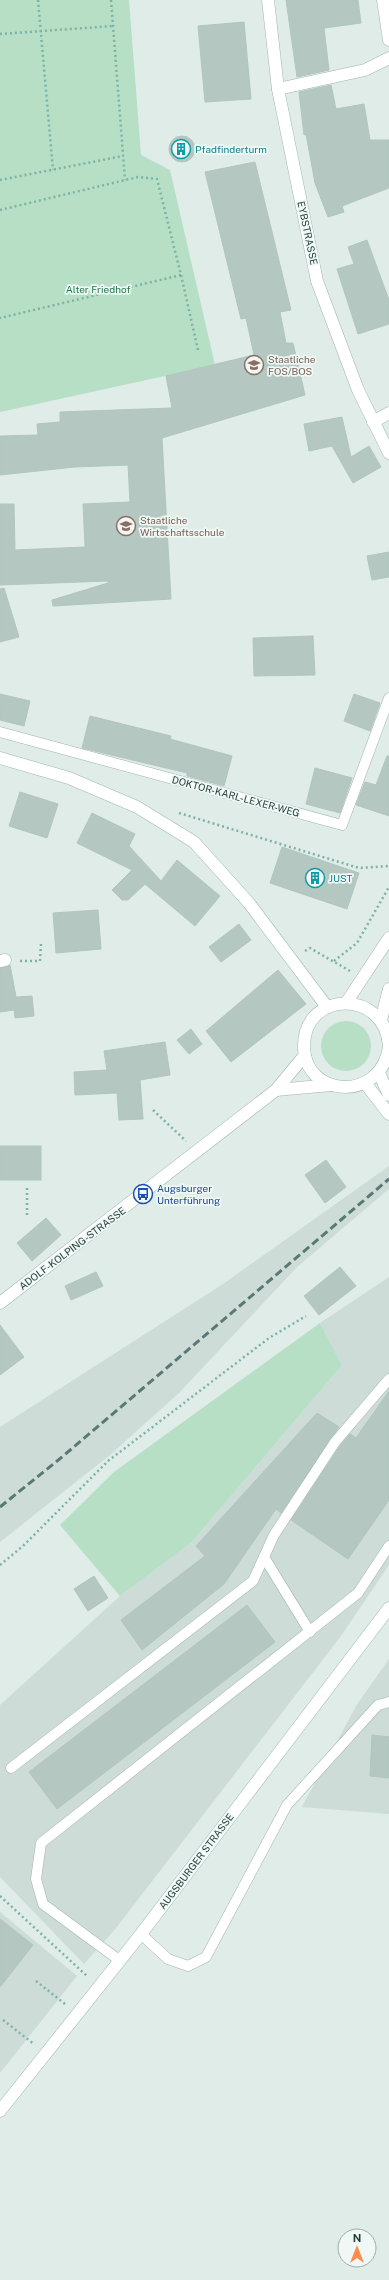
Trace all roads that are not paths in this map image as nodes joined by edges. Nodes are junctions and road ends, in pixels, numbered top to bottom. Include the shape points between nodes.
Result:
1 (268, 0) edge
2 (383, 0) edge
3 (389, 40) edge
4 (389, 58) edge
5 (278, 89) junction
6 (389, 413) edge
7 (373, 422) junction
8 (389, 454) edge
9 (389, 698) edge
10 (0, 732) edge
11 (0, 758) edge
12 (389, 938) edge
13 (389, 989) edge
14 (346, 1003) junction
15 (327, 1007) junction
16 (381, 1020) junction
17 (389, 1047) edge
18 (305, 1055) junction
19 (379, 1073) junction
20 (365, 1083) junction
21 (331, 1085) junction
22 (276, 1090) junction
23 (389, 1095) edge
24 (389, 1114) edge
25 (0, 1303) edge
26 (389, 1379) edge
27 (389, 1546) edge
28 (264, 1557) junction
29 (389, 1608) edge
30 (310, 1632) junction
31 (389, 1702) edge
32 (11, 1768) dead end
33 (141, 1934) junction
34 (119, 1960) junction
35 (0, 2111) edge

1 - 5 main road, EYBSTRASSE
2 - 3 main road
4 - 5 main road via 365,70
5 - 7 main road, EYBSTRASSE via 317,280 358,390
6 - 7 main road
7 - 8 main road, EYBSTRASSE
9 - 10 lane, DOKTOR-KARL-LEXER-WEG via 342,825
11 - 15 main road via 69,778 137,807 194,842 249,903
12 - 14 main road
13 - 16 main road
14 - 15 main road
14 - 16 main road via 365,1007
15 - 18 main road via 314,1017 308,1027
16 - 17 main road
17 - 19 main road
18 - 21 main road via 319,1078
18 - 22 main road, ADOLF-KOLPING-STRASSE
19 - 20 main road
19 - 23 main road
20 - 21 main road via 354,1087
20 - 24 main road
21 - 22 main road
22 - 25 main road, ADOLF-KOLPING-STRASSE
26 - 28 lane via 335,1442 274,1535
27 - 30 lane via 358,1593
28 - 30 lane
28 - 32 lane via 253,1581
29 - 33 main road, AUGSBURGER STRASSE
30 - 34 lane via 41,1843 36,1879 43,1904
31 - 33 lane via 378,1706 287,1805 206,1957 188,1966 168,1959
33 - 34 main road, AUGSBURGER STRASSE
34 - 35 main road, AUGSBURGER STRASSE

